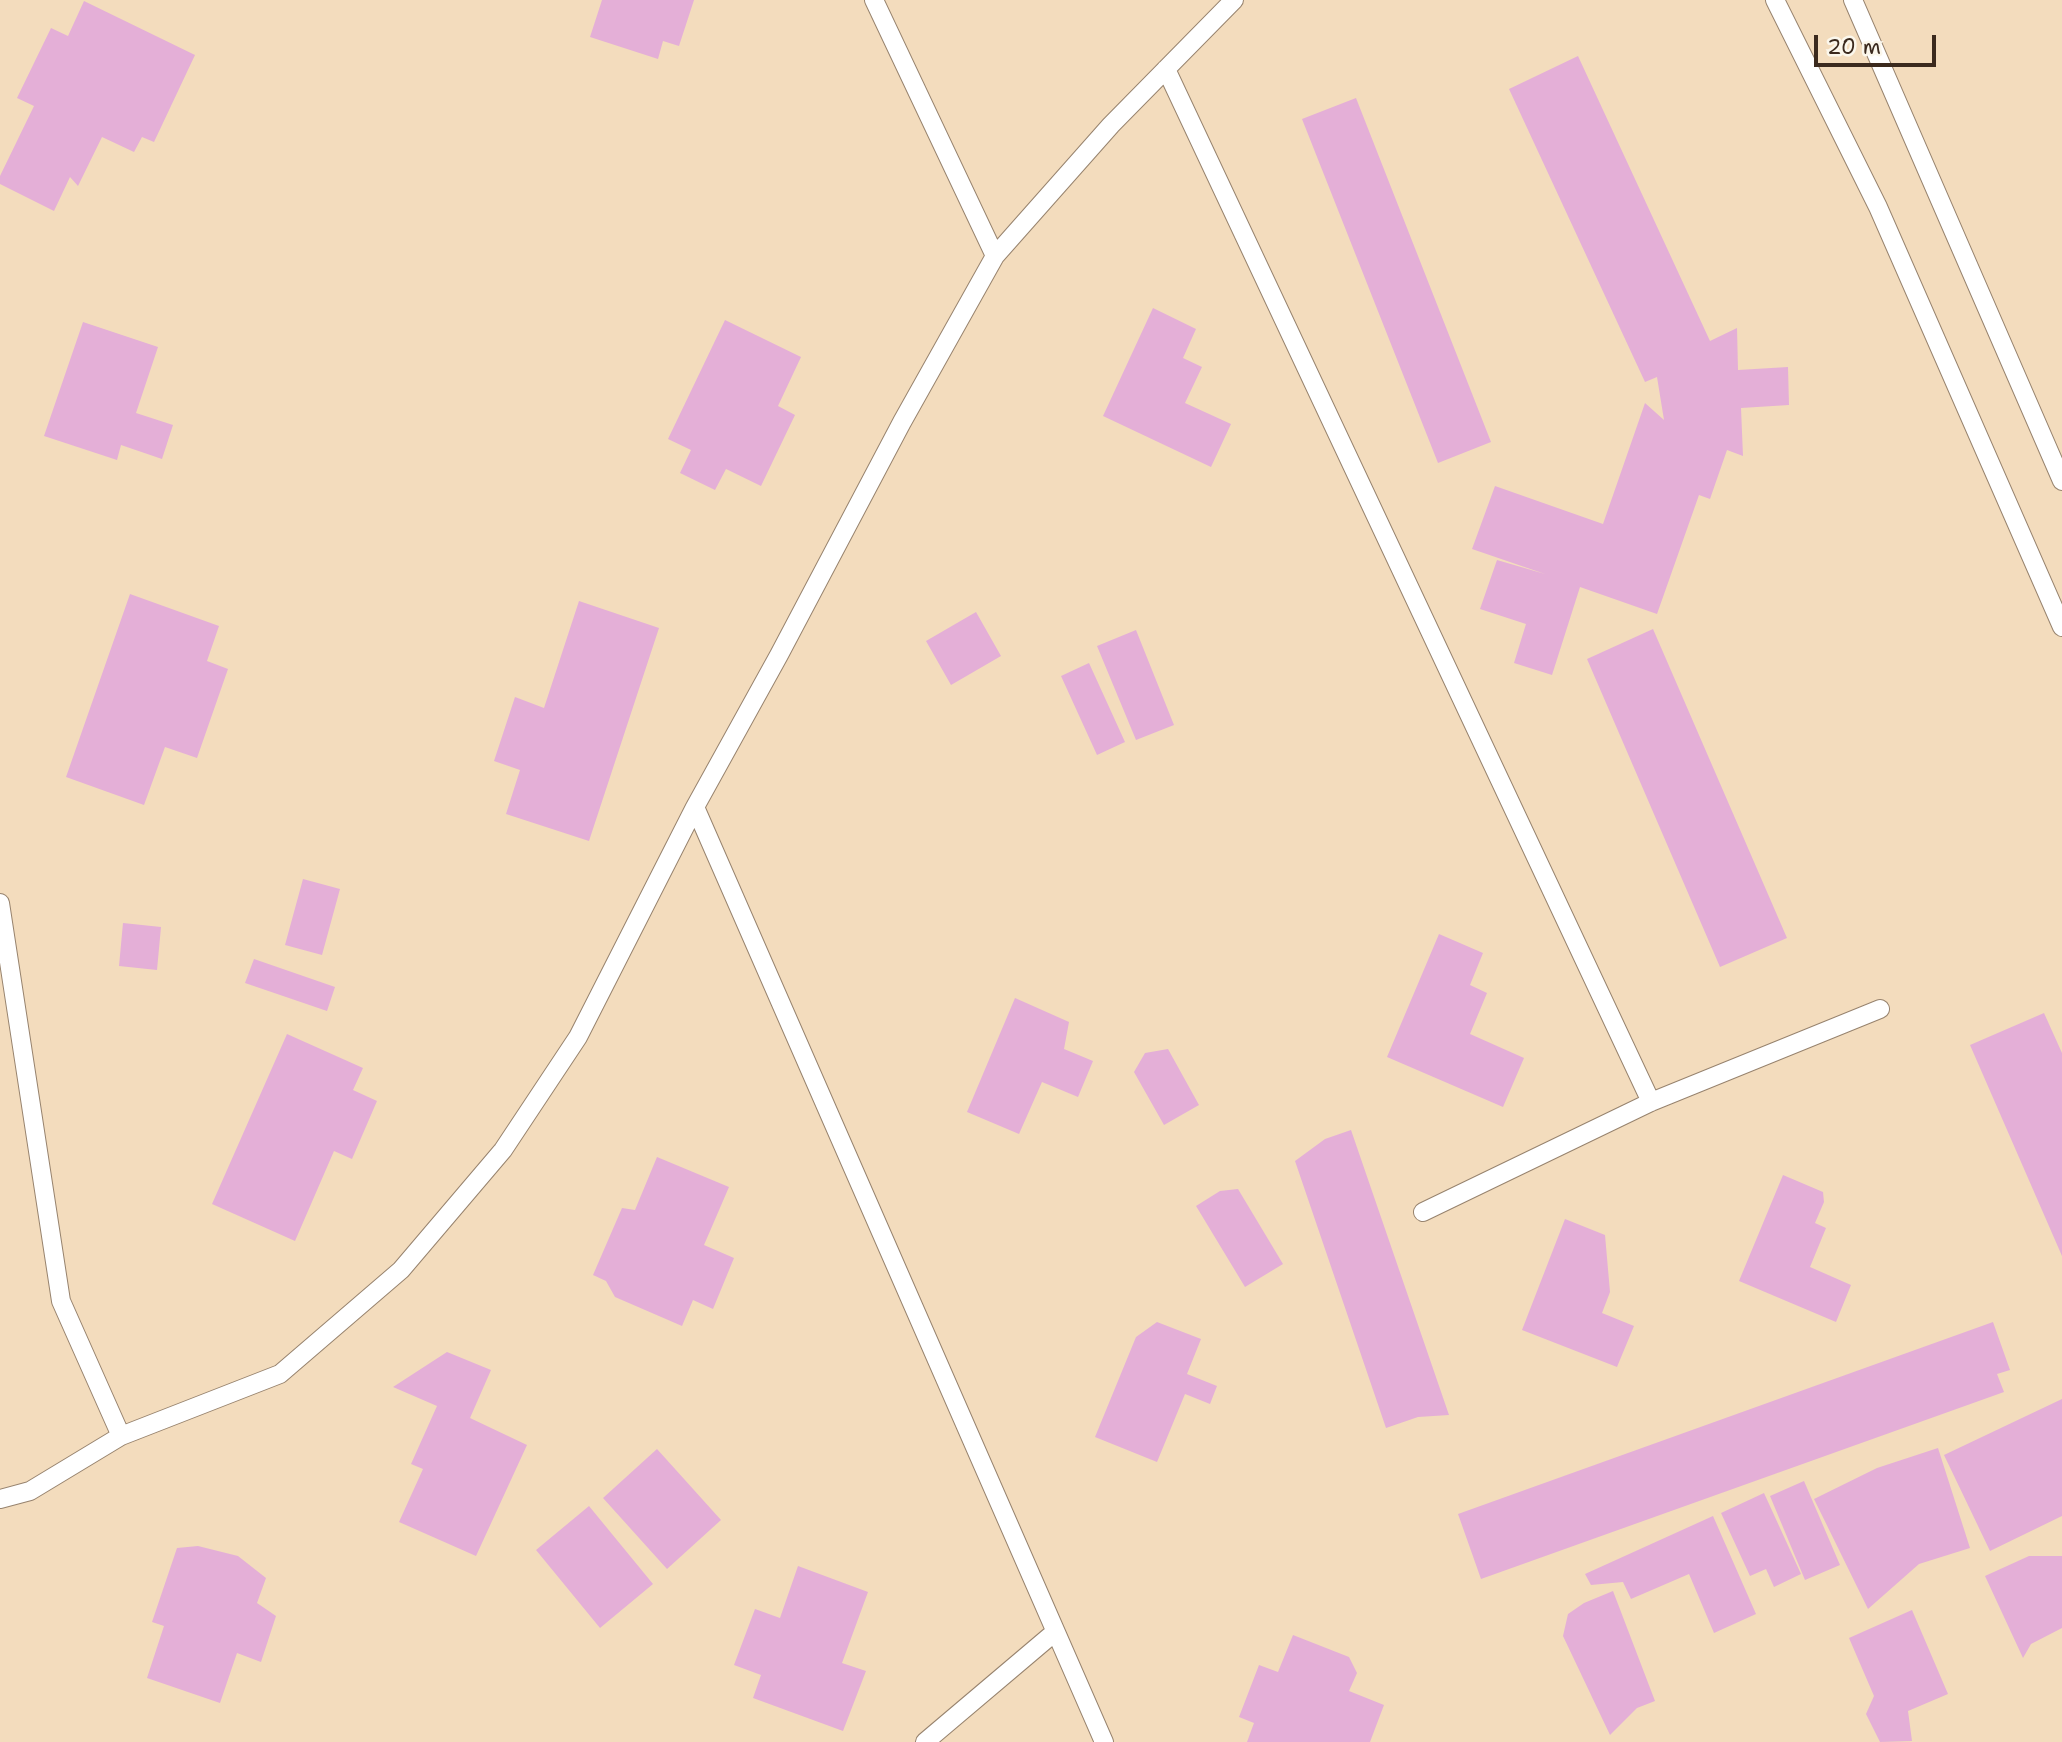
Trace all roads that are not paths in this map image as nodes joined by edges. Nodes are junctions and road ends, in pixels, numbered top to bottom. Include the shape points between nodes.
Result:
1 (874, 0) edge
2 (1234, 0) edge
3 (1775, 0) edge
4 (1853, 0) edge
5 (1166, 69) junction
6 (995, 256) junction
7 (2062, 481) edge
8 (2062, 627) edge
9 (695, 807) junction
10 (0, 903) edge
11 (1880, 1009) dead end
12 (1651, 1102) junction
13 (1423, 1212) dead end
14 (121, 1436) junction
15 (0, 1499) edge
16 (1055, 1632) junction
17 (925, 1742) edge
18 (1104, 1742) edge

1 - 6 lane
2 - 5 lane
3 - 8 lane via 1878,208
4 - 7 lane
5 - 6 lane
5 - 12 lane
6 - 9 lane
9 - 14 lane via 578,1037 503,1150 401,1270 280,1374
9 - 16 lane
10 - 14 lane via 61,1301
11 - 12 lane
12 - 13 lane
14 - 15 lane via 30,1491
16 - 17 lane
16 - 18 lane

